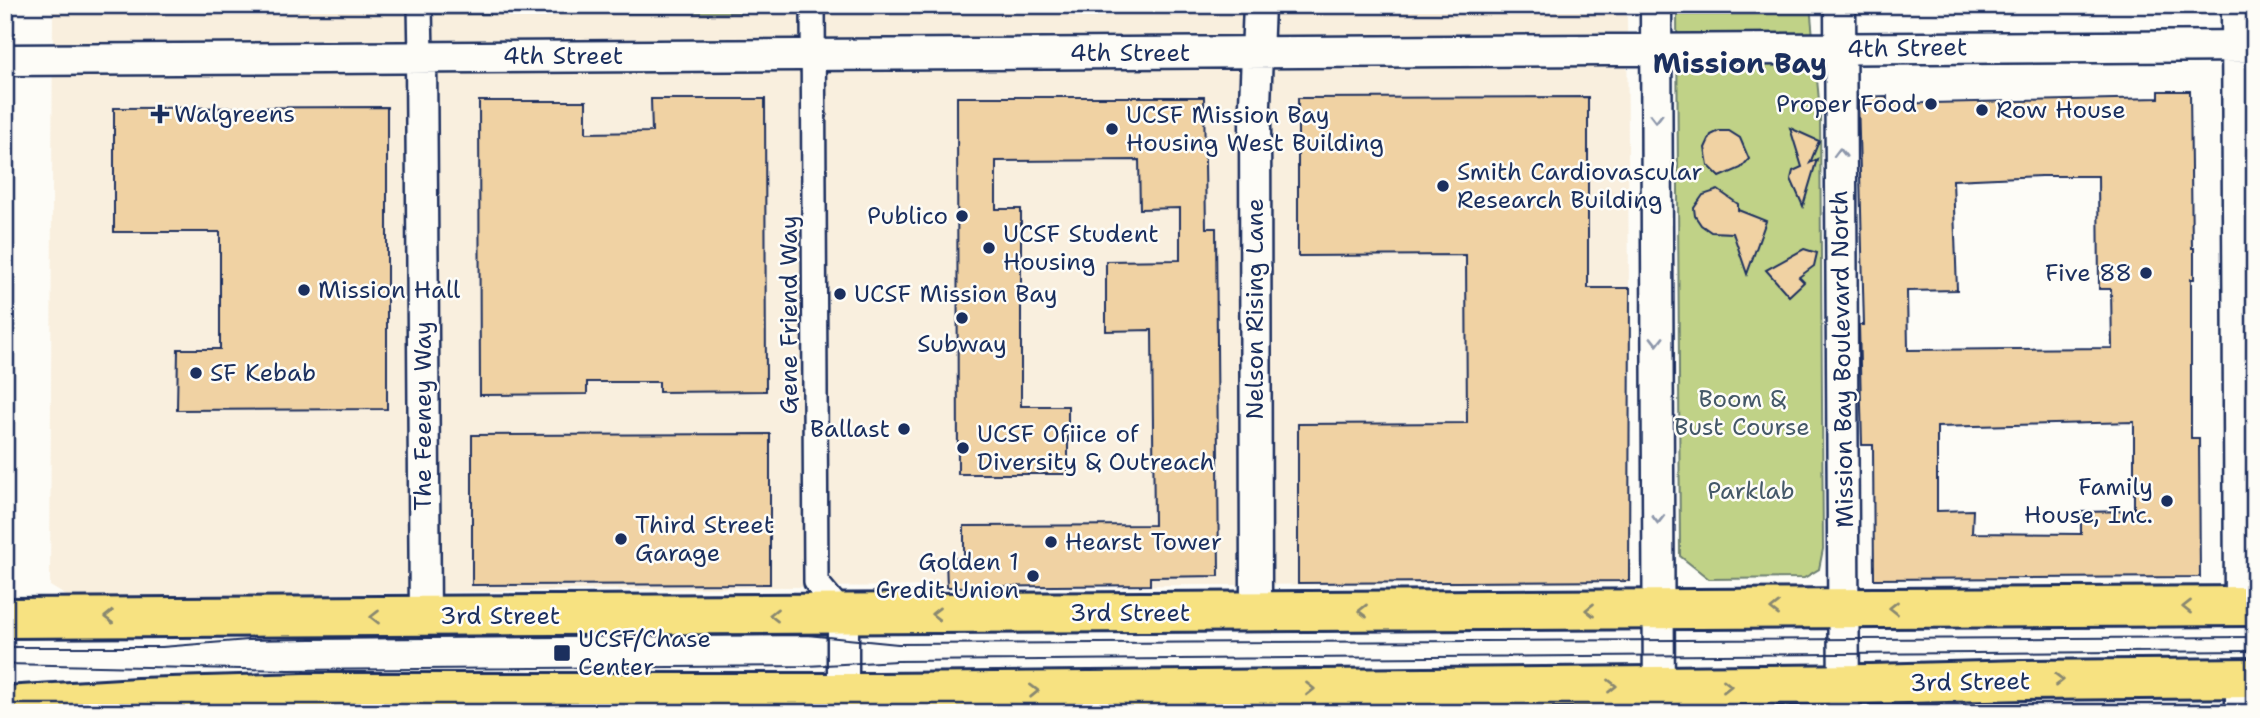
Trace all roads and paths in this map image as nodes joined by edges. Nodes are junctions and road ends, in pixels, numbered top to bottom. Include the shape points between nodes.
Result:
1 (420, 5) edge
2 (813, 5) edge
3 (1259, 5) edge
4 (1656, 5) edge
5 (1840, 5) edge
6 (2237, 5) edge
7 (2246, 46) edge
8 (1840, 48) junction
9 (1655, 50) junction
10 (1256, 52) junction
11 (813, 55) junction
12 (421, 57) junction
13 (5, 60) edge
14 (2248, 606) edge
15 (1843, 609) junction
16 (1659, 610) junction
17 (1256, 612) junction
18 (843, 614) junction
19 (425, 617) junction
20 (5, 618) edge
21 (2246, 690) edge
22 (1659, 699) edge
23 (1844, 699) edge
24 (1265, 701) edge
25 (843, 702) edge
26 (5, 706) edge

1 - 12 street, The Feeney Way
2 - 11 street, Gene Friend Way
3 - 10 street, Nelson Rising Lane
4 - 9 street
5 - 8 street, Mission Bay Boulevard North
6 - 7 street
7 - 8 street, 4th Street
7 - 14 street
8 - 9 street, 4th Street
15 -> 8 street, Mission Bay Boulevard North
9 - 10 street, 4th Street
9 -> 16 street
10 - 11 street, 4th Street
10 - 17 street, Nelson Rising Lane
11 - 12 street, 4th Street
11 - 18 street, Gene Friend Way via 816,582
12 - 13 street, 4th Street
12 - 19 street, The Feeney Way
14 -> 15 main road, 3rd Street
15 -> 16 main road, 3rd Street
15 - 23 street, Mission Bay Boulevard North
16 -> 17 main road, 3rd Street
16 - 22 street
17 -> 18 main road, 3rd Street
18 -> 19 main road, 3rd Street
18 - 25 street
19 -> 20 main road, 3rd Street
23 -> 21 main road, 3rd Street via 2024,680
22 -> 23 main road, 3rd Street
24 -> 22 main road, 3rd Street
25 -> 24 main road, 3rd Street via 877,693
25 - 26 main road, 3rd Street via 296,693

